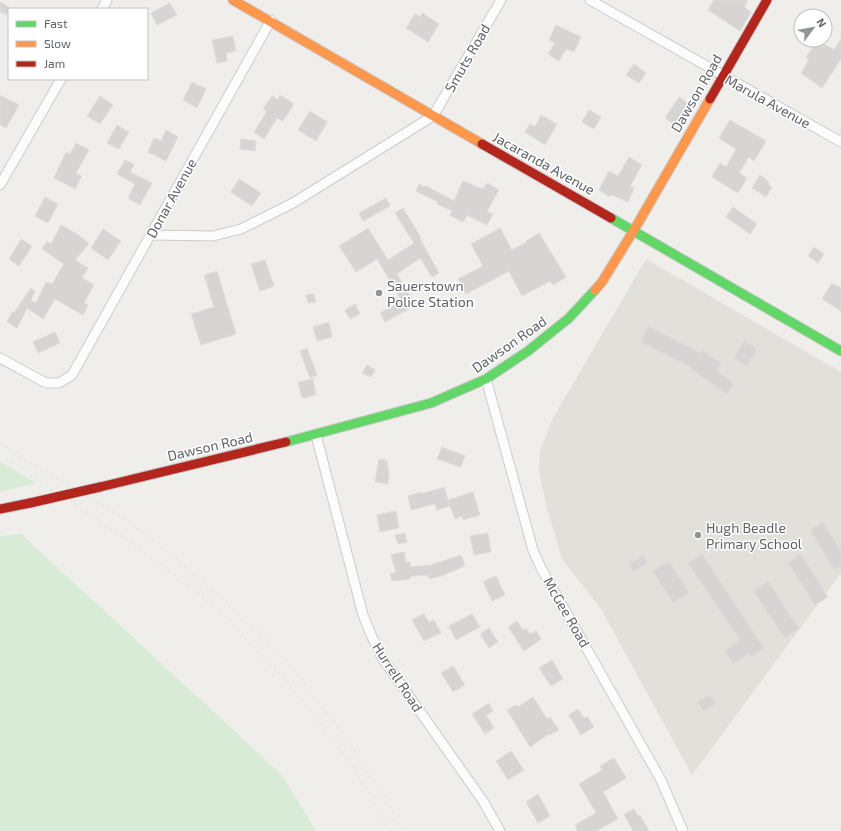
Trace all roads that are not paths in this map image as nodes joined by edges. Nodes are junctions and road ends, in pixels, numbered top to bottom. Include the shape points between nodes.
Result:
1 (233, 0) edge
2 (501, 0) edge
3 (590, 0) edge
4 (767, 0) edge
5 (271, 20) junction
6 (722, 76) junction
7 (61, 80) edge
8 (433, 116) junction
9 (841, 142) edge
10 (0, 185) edge
11 (634, 230) junction
12 (150, 235) junction
13 (841, 351) edge
14 (0, 358) edge
15 (486, 379) junction
16 (316, 435) junction
17 (0, 509) edge
18 (500, 831) edge
19 (683, 831) edge

1 - 5 street, Jacaranda Avenue
2 - 8 street, Smuts Road
3 - 6 street, Marula Avenue
4 - 6 street, Dawson Road
5 - 8 street, Jacaranda Avenue
5 - 12 street, Donar Avenue
6 - 9 street, Marula Avenue
6 - 11 street, Dawson Road
7 - 10 street
8 - 11 street, Jacaranda Avenue
8 - 12 street via 293,203 241,229 213,236
11 - 13 street, Jacaranda Avenue
11 - 15 street, Dawson Road via 602,282 569,318 528,351
12 - 14 street, Donar Avenue via 72,375 59,383 46,383
15 - 16 street, Dawson Road via 431,403
15 - 19 street, McGee Road via 533,550 661,780
16 - 17 street, Dawson Road, bridge
16 - 18 street, Hurrell Road via 363,615 372,637 383,659 483,802

